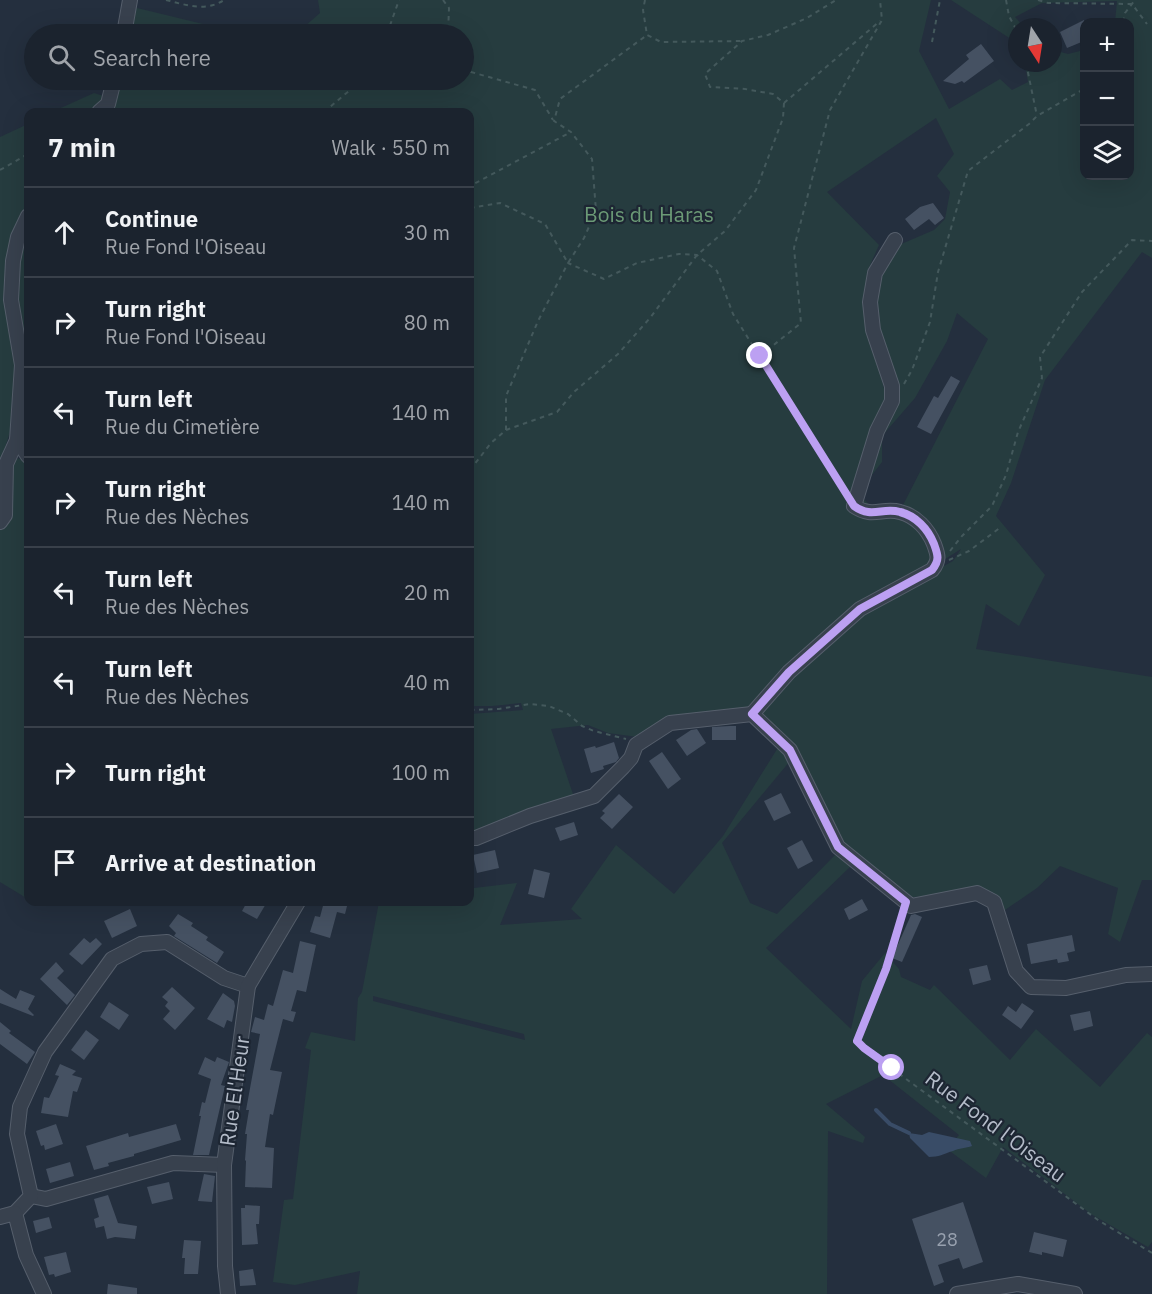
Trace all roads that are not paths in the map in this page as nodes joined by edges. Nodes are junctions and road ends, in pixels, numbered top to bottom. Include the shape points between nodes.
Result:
1 (130, 0) edge
2 (126, 24) edge
3 (112, 90) edge
4 (104, 108) edge
5 (24, 224) edge
6 (895, 240) dead end
7 (17, 440) junction
8 (24, 450) edge
9 (0, 522) edge
10 (752, 714) junction
11 (474, 838) edge
12 (296, 906) edge
13 (1152, 974) edge
14 (249, 986) junction
15 (224, 1165) junction
16 (31, 1196) junction
17 (15, 1212) junction
18 (0, 1217) edge
19 (44, 1294) edge
20 (228, 1294) edge
21 (957, 1294) edge
22 (1075, 1294) edge

1 - 2 street
3 - 4 street
5 - 7 street via 13,261 11,300 22,365
6 - 10 street via 875,273 870,302 873,330 892,386 892,401 877,431 854,506 870,513 899,511 919,522 929,532 944,562 860,609 789,672
7 - 8 street
7 - 9 street via 6,464 5,515
10 - 11 street via 670,723 636,745 631,758 594,796
10 - 13 street via 790,750 838,847 911,906 977,893 994,902 1016,971 1031,987 1066,988 1126,975
12 - 14 street, Rue El'Heur
14 - 15 street, Rue El'Heur
14 - 16 street via 224,978 167,942 141,944 112,959 45,1052 20,1107 17,1134
15 - 16 street via 173,1162 46,1199
15 - 20 street, Rue El'Heur
16 - 17 street
17 - 18 street
17 - 19 street via 26,1255
21 - 22 street via 1018,1284

